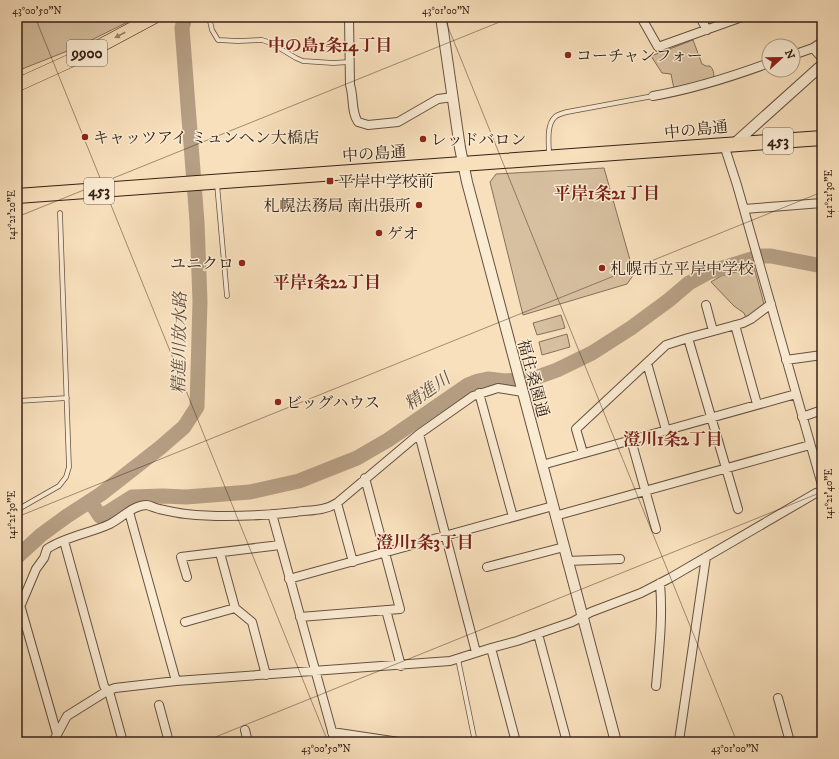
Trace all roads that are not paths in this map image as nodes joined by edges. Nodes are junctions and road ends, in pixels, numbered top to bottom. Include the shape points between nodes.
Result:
1 (154, 17) edge
2 (209, 17) edge
3 (348, 17) edge
4 (441, 17) edge
5 (641, 17) edge
6 (700, 17) edge
7 (742, 17) edge
8 (707, 30) junction
9 (822, 42) edge
10 (812, 48) junction
11 (801, 52) edge
12 (822, 58) edge
13 (349, 62) junction
14 (822, 64) edge
15 (761, 66) edge
16 (17, 85) edge
17 (654, 96) joint
18 (452, 97) junction
19 (822, 138) edge
20 (729, 145) junction
21 (549, 158) junction
22 (463, 164) junction
23 (211, 183) junction
24 (17, 196) edge
25 (822, 203) edge
26 (744, 209) junction
27 (60, 213) dead end
28 (227, 296) dead end
29 (771, 304) junction
30 (706, 305) dead end
31 (735, 326) junction
32 (713, 331) junction
33 (688, 338) junction
34 (822, 355) edge
35 (786, 360) junction
36 (647, 363) junction
37 (520, 384) junction
38 (479, 393) junction
39 (796, 394) junction
40 (67, 398) junction
41 (17, 401) edge
42 (758, 404) junction
43 (822, 410) edge
44 (802, 416) junction
45 (712, 417) junction
46 (666, 430) junction
47 (419, 434) junction
48 (631, 440) junction
49 (810, 445) junction
50 (583, 453) junction
51 (542, 465) junction
52 (726, 468) junction
53 (365, 478) junction
54 (822, 485) edge
55 (646, 491) junction
56 (822, 491) edge
57 (337, 502) junction
58 (738, 509) dead end
59 (17, 510) edge
60 (554, 511) junction
61 (129, 512) junction
62 (272, 514) junction
63 (513, 517) junction
64 (656, 529) dead end
65 (445, 535) junction
66 (64, 541) junction
67 (280, 545) junction
68 (564, 547) junction
69 (220, 553) junction
70 (384, 553) junction
71 (706, 557) junction
72 (620, 559) dead end
73 (567, 561) junction
74 (353, 562) junction
75 (487, 567) dead end
76 (187, 577) dead end
77 (289, 579) junction
78 (660, 583) junction
79 (20, 605) junction
80 (235, 608) junction
81 (386, 610) junction
82 (17, 614) edge
83 (300, 617) junction
84 (582, 617) junction
85 (185, 622) dead end
86 (538, 634) junction
87 (491, 648) junction
88 (476, 652) junction
89 (458, 659) junction
90 (401, 666) junction
91 (315, 671) junction
92 (266, 675) junction
93 (176, 681) junction
94 (656, 686) dead end
95 (107, 691) junction
96 (778, 698) dead end
97 (159, 705) dead end
98 (245, 730) dead end
99 (332, 732) junction
100 (55, 738) edge
101 (123, 742) edge
102 (170, 742) edge
103 (248, 742) edge
104 (335, 742) edge
105 (398, 742) edge
106 (475, 742) edge
107 (516, 742) edge
108 (567, 742) edge
109 (616, 742) edge
110 (675, 742) edge
111 (790, 742) edge

1 -> 16 main road, 9900 via 83,55
2 - 13 lane via 218,40 262,40 271,42 303,61
3 - 13 street
4 - 18 street, 福住桑園通
5 - 8 street via 658,47
6 - 8 street
7 - 8 street
9 - 10 street
10 - 11 street
10 - 12 street
13 - 18 street via 354,115 362,124 398,122 438,99
14 - 20 street, 中の島通
15 - 17 street via 680,92
17 - 21 lane via 567,112 555,117 550,124
18 - 22 street, 福住桑園通
19 - 20 highway, 453
20 - 21 highway, 中の島通 / 453
20 - 26 street
21 - 22 highway, 中の島通 / 453
22 - 23 highway, 中の島通 / 453
22 - 37 street, 福住桑園通
23 - 24 highway, 中の島通 / 453
23 - 28 lane
25 - 26 street
26 - 29 street
27 - 40 lane
29 - 31 street via 751,319
29 - 35 street
30 - 32 street
31 - 32 street
31 - 42 street
32 - 33 street
33 - 36 street via 666,345
33 - 45 street
34 - 35 street
35 - 39 street
36 - 46 street
36 - 50 street via 576,429
37 - 38 street
37 - 51 street, 福住桑園通
38 - 47 street
38 - 63 street
39 - 42 street
39 - 44 street
40 - 41 lane
40 - 59 lane via 69,467 66,477 59,486
42 - 45 street
43 - 44 street
44 - 49 street
45 - 46 street
45 - 52 street
46 - 48 street
47 - 53 street
47 - 65 street
48 - 50 street
48 - 55 street
49 - 52 street
49 - 54 street
50 - 51 street
51 - 60 street, 福住桑園通
52 - 55 street
52 - 58 street
53 - 57 street
53 - 70 street
55 - 60 street
55 - 64 street
56 - 71 street
57 - 62 street via 328,508
57 - 74 street
60 - 63 street
60 - 68 street, 福住桑園通
61 - 62 street via 147,505 198,515
61 - 66 street via 109,524
61 - 93 street
62 - 67 street
63 - 65 street
65 - 70 street
65 - 88 street
66 - 79 street via 48,549
66 - 95 street
67 - 69 street
67 - 77 street
68 - 73 street, 福住桑園通
68 - 75 street
69 - 76 street via 181,557
69 - 80 street
70 - 74 street
70 - 81 street via 400,609
71 - 78 street
71 - 110 street via 679,741
72 - 73 street
73 - 84 street, 福住桑園通
74 - 77 street
77 - 83 street
78 - 84 street
78 - 94 street via 662,601
79 - 82 street
79 - 100 street
80 - 85 street
80 - 92 street via 252,622
81 - 83 street
81 - 90 street
83 - 91 street
84 - 86 street
84 - 109 street, 福住桑園通
86 - 87 street
86 - 108 street
87 - 88 street
87 - 107 street
88 - 89 street
89 - 90 street
89 - 106 lane
90 - 91 street
91 - 92 street
91 - 99 street
92 - 93 street
93 - 95 street
95 - 100 street via 67,716
95 - 101 street
96 - 111 street
97 - 102 street
98 - 103 street
99 - 104 street
99 - 105 street

